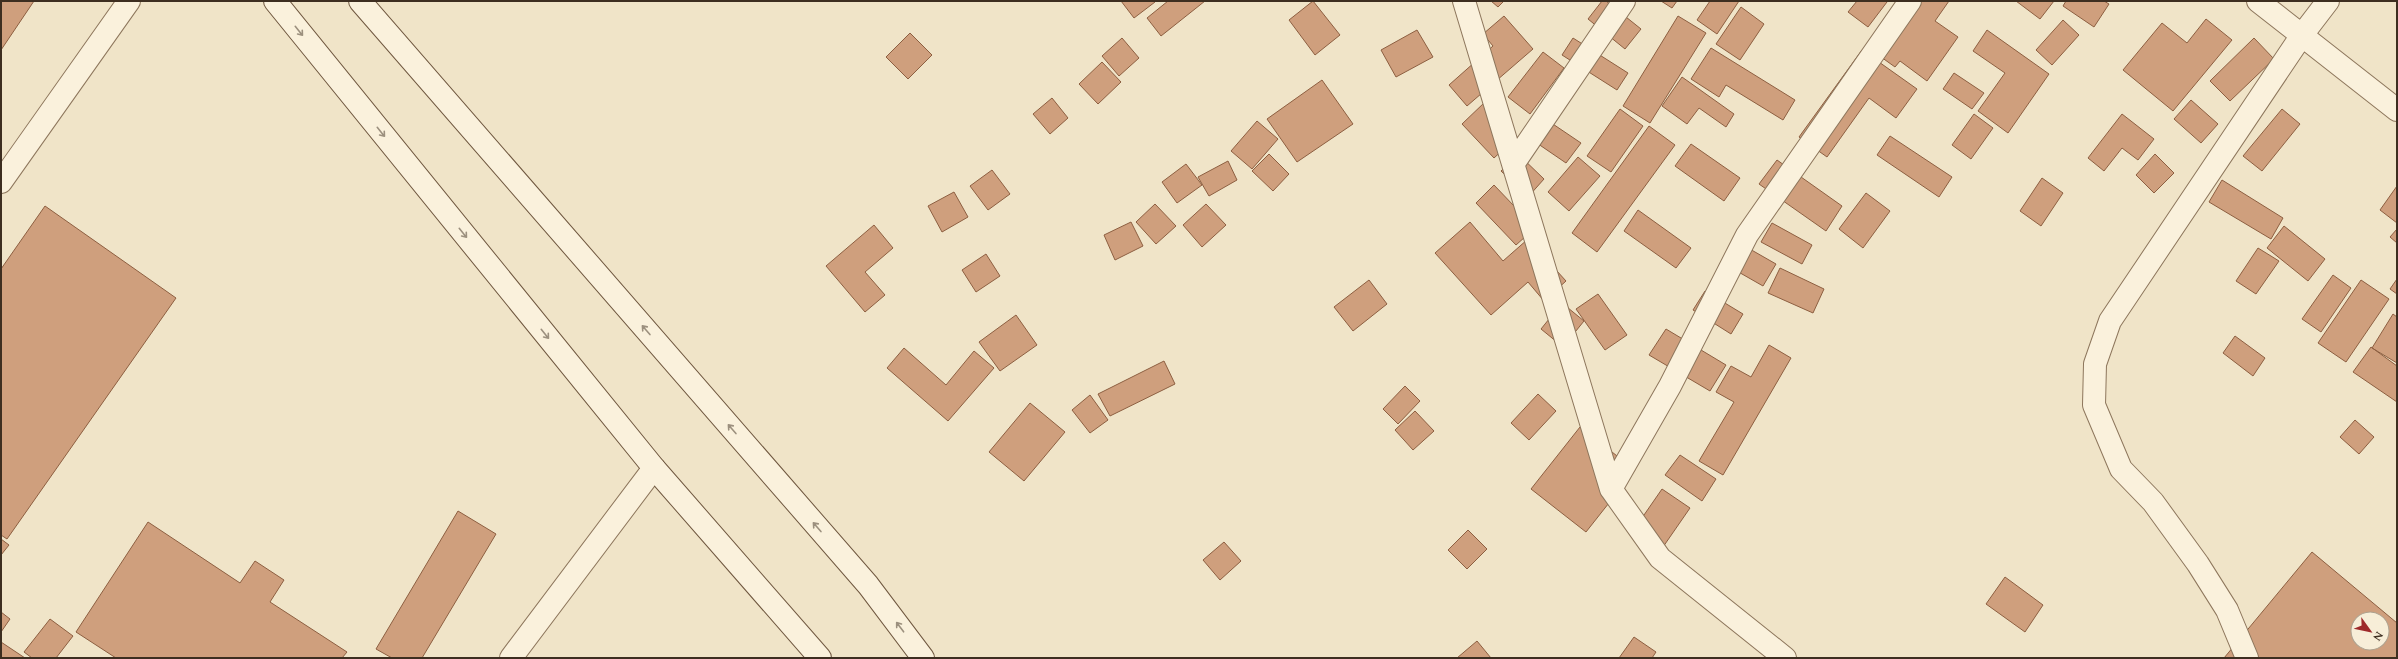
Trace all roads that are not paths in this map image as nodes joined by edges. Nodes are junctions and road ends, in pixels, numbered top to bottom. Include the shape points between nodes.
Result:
1 (129, 1) edge
2 (275, 1) edge
3 (360, 1) edge
4 (1464, 1) edge
5 (1624, 1) edge
6 (1910, 1) edge
7 (2258, 1) edge
8 (2328, 1) edge
9 (2302, 35) junction
10 (2397, 110) edge
11 (1514, 163) junction
12 (1, 182) edge
13 (654, 468) junction
14 (1611, 489) junction
15 (511, 658) edge
16 (820, 658) edge
17 (923, 658) edge
18 (1785, 658) edge
19 (2247, 658) edge

1 - 12 street
2 -> 13 street
17 -> 3 street via 868,585
4 - 11 street
5 - 11 street
6 - 14 street via 1748,235 1670,386
7 - 9 street
8 - 9 street
9 - 10 street
9 - 19 street via 2110,321 2095,364 2094,405 2121,469 2153,502 2198,564 2227,610
11 - 14 street
13 - 15 street
13 - 16 street
14 - 18 street via 1660,558

